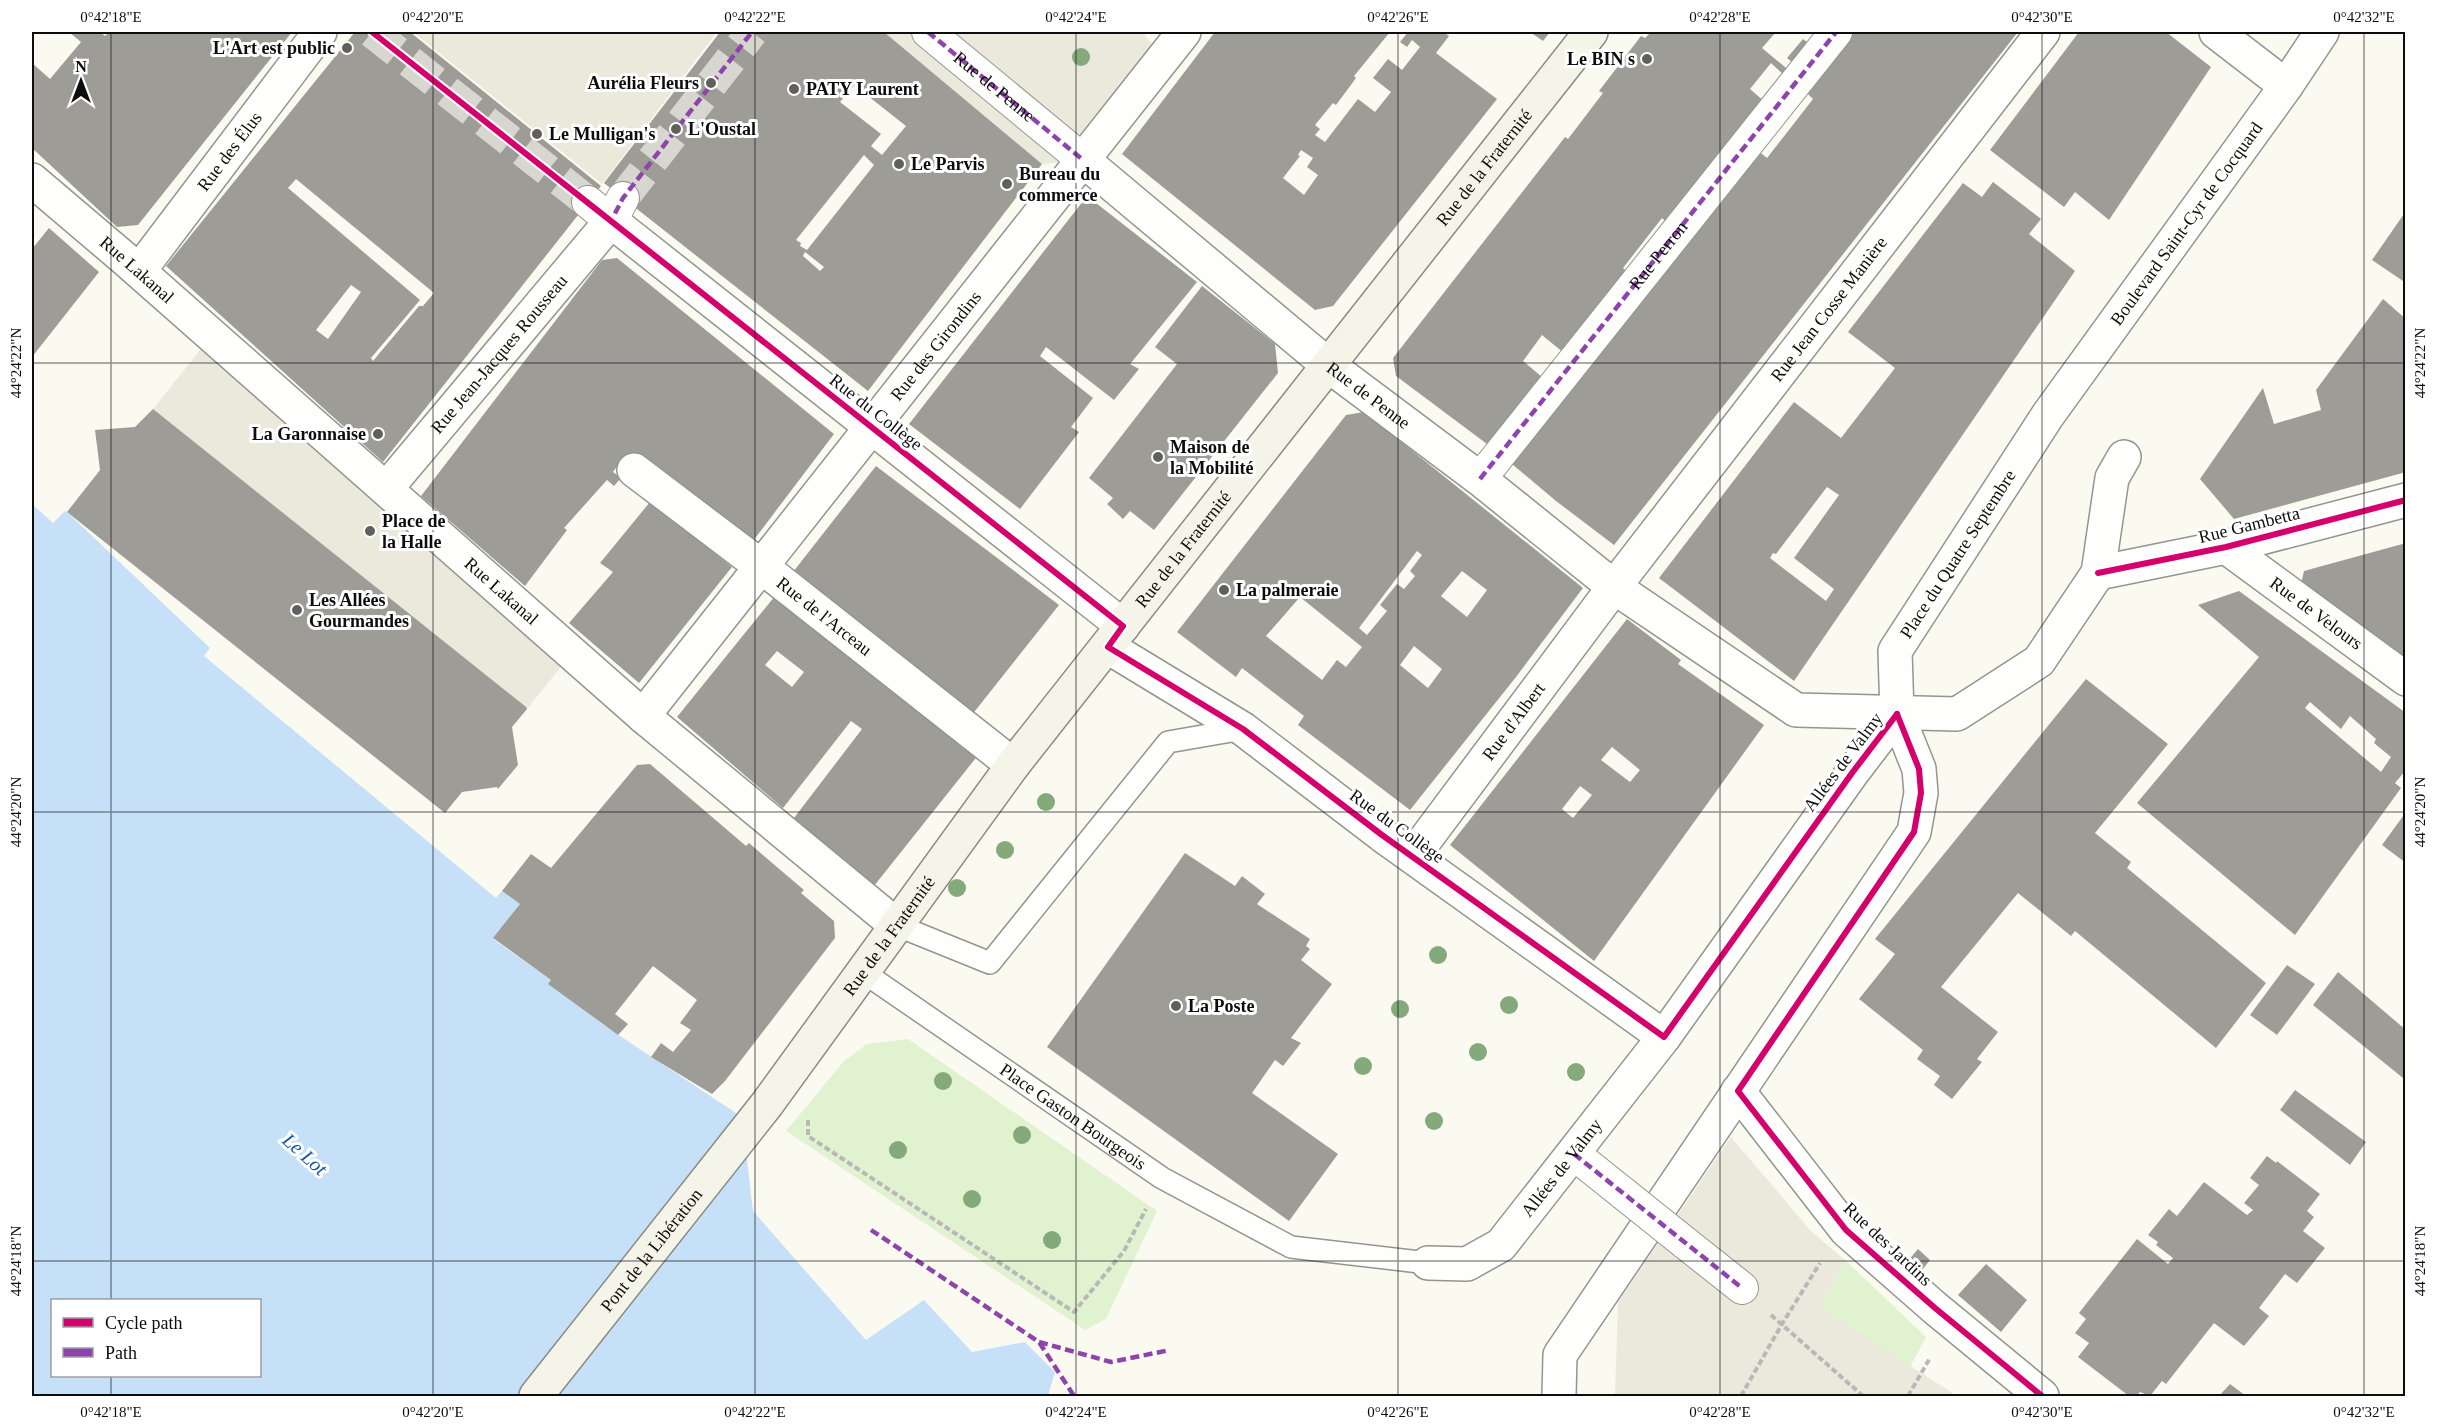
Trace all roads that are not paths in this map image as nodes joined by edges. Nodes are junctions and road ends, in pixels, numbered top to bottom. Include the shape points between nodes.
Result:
1 (320, 32) edge
2 (928, 32) edge
3 (1184, 32) edge
4 (1591, 32) edge
5 (1836, 32) edge
6 (2043, 32) edge
7 (2216, 32) edge
8 (2322, 32) edge
9 (2286, 86) junction
10 (1083, 160) junction
11 (32, 180) edge
12 (607, 207) joint
13 (139, 271) junction
14 (1328, 364) junction
15 (2048, 415) joint
16 (872, 428) junction
17 (2124, 458) dead end
18 (634, 470) dead end
19 (1480, 479) junction
20 (386, 489) junction
21 (2406, 500) edge
22 (2226, 547) junction
23 (762, 567) junction
24 (2098, 573) junction
25 (1614, 587) junction
26 (1116, 636) junction
27 (2406, 680) edge
28 (1837, 712) joint
29 (1897, 714) junction
30 (643, 716) junction
31 (1243, 729) junction
32 (1013, 765) junction
33 (1413, 856) junction
34 (896, 925) junction
35 (863, 972) junction
36 (1664, 1037) junction
37 (1738, 1091) junction
38 (767, 1104) joint
39 (1574, 1154) junction
40 (1291, 1247) joint
41 (1428, 1263) joint
42 (1742, 1288) road end
43 (536, 1396) edge
44 (1559, 1396) edge
45 (2042, 1396) edge

1 - 13 street, Rue des Élus
2 - 10 street, Rue de Penne
3 - 10 street, Rue des Girondins
4 - 14 main road, Rue de la Fraternité
5 - 19 street, Rue Perron
6 - 25 street, Rue Jean Cosse Manière
7 - 9 street
8 - 9 street, Boulevard Saint-Cyr de Cocquard
9 - 15 street, Boulevard Saint-Cyr de Cocquard
10 - 14 street, Rue de Penne
10 - 16 street, Rue des Girondins
11 - 13 street, Rue Lakanal
12 - 16 street, Rue du Collège
12 - 20 street, Rue Jean-Jacques Rousseau
13 - 20 street, Rue Lakanal
14 - 19 street, Rue de Penne
14 - 26 main road, Rue de la Fraternité
15 - 29 street, Place du Quatre Septembre via 1895,651
16 - 23 street, Rue des Girondins
16 - 26 street, Rue du Collège
17 - 24 street via 2112,478
18 - 23 street, Rue de l'Arceau
19 - 25 street, Rue de Penne
20 - 30 street, Rue Lakanal
21 - 22 street, Rue Gambetta
22 - 24 street, Rue Gambetta
22 - 27 street, Rue de Velours
23 - 30 street, Rue des Girondins
23 - 32 street, Rue de l'Arceau
24 - 29 street via 2039,661 1956,714
25 - 28 street, Rue de Penne via 1796,710
25 - 33 street, Rue d'Albert
26 - 31 street, Rue du Collège
26 - 32 main road, Rue de la Fraternité
28 - 29 street, Allées de Valmy
29 - 36 street, Allées de Valmy
29 - 37 street, Allées de Valmy via 1919,769 1921,793 1914,832
30 - 34 street, Rue Lakanal
31 - 33 street, Rue du Collège
31 - 34 lane via 1167,742 990,963
32 - 34 main road, Rue de la Fraternité
33 - 36 street, Rue du Collège
34 - 35 main road, Rue de la Fraternité
35 - 38 main road, Rue de la Fraternité
35 - 40 lane, Place Gaston Bourgeois via 1162,1178
36 - 39 street, Allées de Valmy
37 - 44 street, Allées de Valmy via 1560,1355
37 - 45 street, Rue des Jardins via 1846,1230
38 - 43 main road, Pont de la Libération
39 - 41 street, Allées de Valmy via 1501,1245 1467,1264
39 - 42 street, bridge
40 - 41 lane, Allées de Valmy

